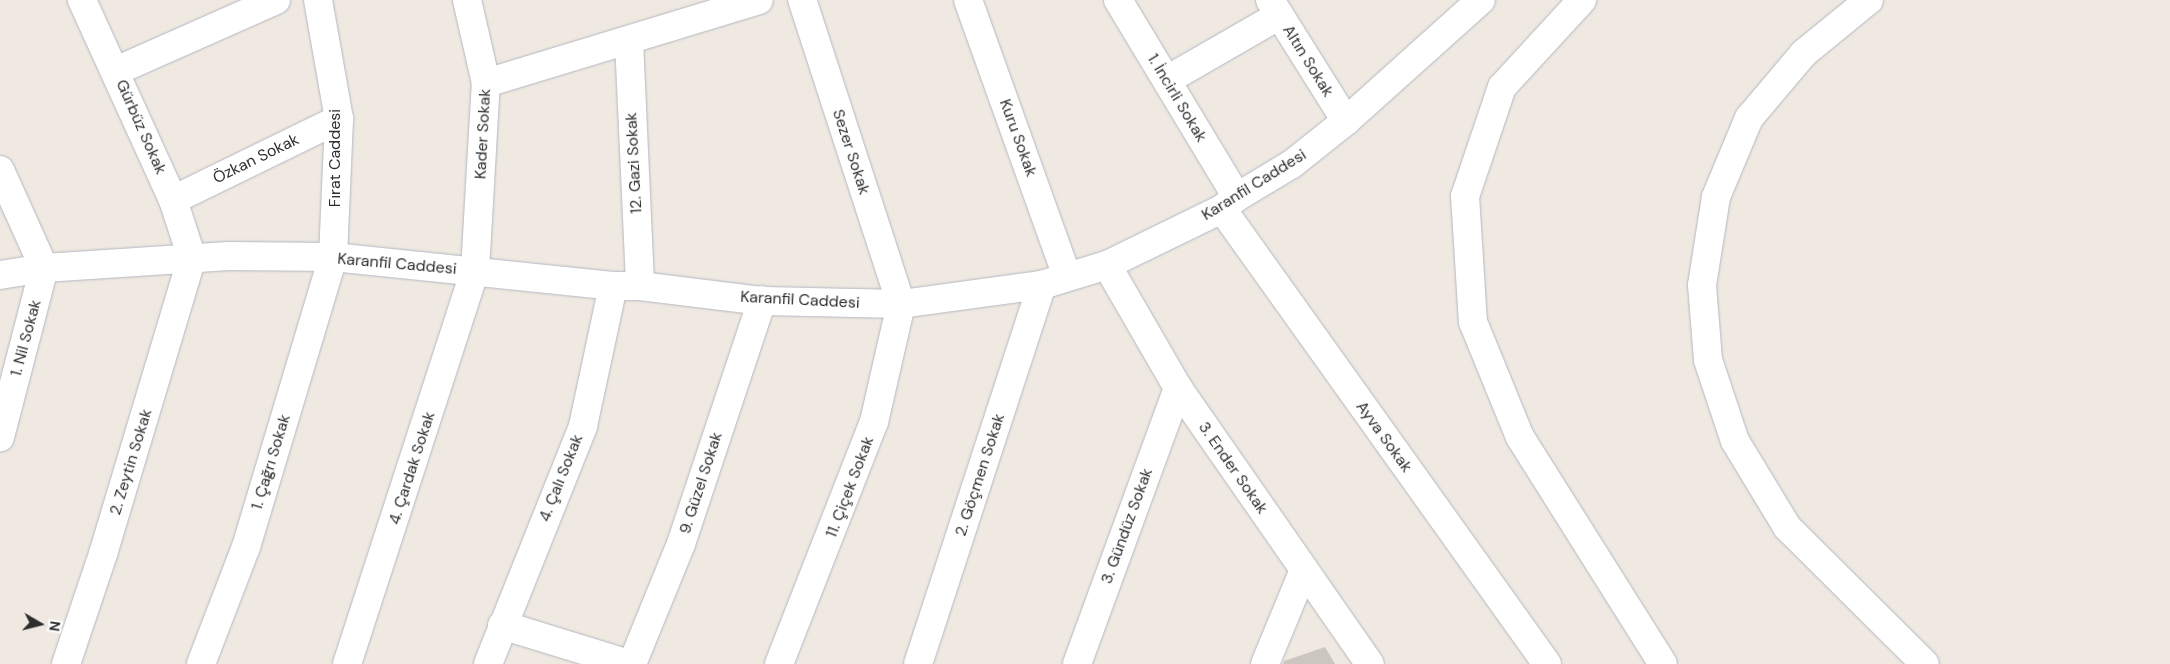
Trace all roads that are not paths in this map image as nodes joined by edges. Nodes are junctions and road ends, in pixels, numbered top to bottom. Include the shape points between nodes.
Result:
1 (82, 0) edge
2 (276, 0) edge
3 (318, 0) edge
4 (759, 0) edge
5 (802, 0) edge
6 (968, 0) edge
7 (1118, 0) edge
8 (1582, 0) edge
9 (1869, 0) edge
10 (471, 1) edge
11 (1473, 2) edge
12 (1275, 8) edge
13 (629, 41) junction
14 (116, 71) junction
15 (1166, 80) junction
16 (486, 83) junction
17 (339, 119) junction
18 (1346, 121) junction
19 (0, 170) edge
20 (174, 200) junction
21 (1230, 203) junction
22 (333, 257) junction
23 (192, 258) junction
24 (1107, 265) junction
25 (44, 268) junction
26 (475, 271) junction
27 (0, 275) edge
28 (1067, 276) junction
29 (1042, 285) junction
30 (613, 286) junction
31 (640, 286) junction
32 (762, 300) junction
33 (901, 304) junction
34 (1178, 388) junction
35 (0, 437) edge
36 (1304, 570) junction
37 (502, 625) junction
38 (66, 664) edge
39 (201, 664) edge
40 (347, 664) edge
41 (488, 664) edge
42 (631, 664) edge
43 (779, 664) edge
44 (918, 664) edge
45 (1077, 664) edge
46 (1265, 664) edge
47 (1370, 664) edge
48 (1547, 664) edge
49 (1664, 664) edge
50 (1925, 664) edge

1 - 14 street, Gürbüz Sokak
2 - 14 street
3 - 17 street, Fırat Caddesi
4 - 13 street
5 - 33 street, Sezer Sokak
6 - 28 street, Kuru Sokak
7 - 15 street, 1. İncirli Sokak
8 - 49 street via 1502,87 1466,196 1473,322 1520,437
9 - 50 street via 1804,54 1749,118 1716,197 1702,284 1703,304 1708,360 1735,441 1787,527
10 - 16 street, Kader Sokak
11 - 18 street, Karanfil Caddesi
12 - 15 street
12 - 18 street, Altın Sokak
13 - 16 street
13 - 31 street, 12. Gazi Sokak
14 - 20 street, Gürbüz Sokak
15 - 21 street, 1. İncirli Sokak
16 - 26 street, Kader Sokak
17 - 20 street, Özkan Sokak
17 - 22 street, Fırat Caddesi
18 - 21 street, Karanfil Caddesi via 1292,164
19 - 25 street
20 - 23 street, Gürbüz Sokak
21 - 24 street, Karanfil Caddesi
21 - 48 street, Ayva Sokak
22 - 23 street, Karanfil Caddesi
22 - 26 street, Karanfil Caddesi
22 - 39 street, 1. Çağrı Sokak via 246,547
23 - 25 street, Karanfil Caddesi
23 - 38 street, 2. Zeytin Sokak via 103,554
24 - 28 street, Karanfil Caddesi
24 - 34 street, 3. Ender Sokak
25 - 27 street, Karanfil Caddesi
25 - 35 street, 1. Nil Sokak
26 - 30 street, Karanfil Caddesi
26 - 40 street, 4. Çardak Sokak
28 - 29 street, Karanfil Caddesi
29 - 33 street, Karanfil Caddesi
29 - 44 street, 2. Göçmen Sokak
30 - 31 street, Karanfil Caddesi
30 - 37 street, 4. Çalı Sokak via 583,426
31 - 32 street, Karanfil Caddesi
32 - 33 street, Karanfil Caddesi
32 - 42 street, 9. Güzel Sokak via 681,544
33 - 43 street, 11. Çiçek Sokak via 874,422
34 - 36 street, 3. Ender Sokak
34 - 45 street, 3. Gündüz Sokak
36 - 46 street
36 - 47 street, 3. Ender Sokak
37 - 41 street, 4. Çalı Sokak
37 - 42 street

